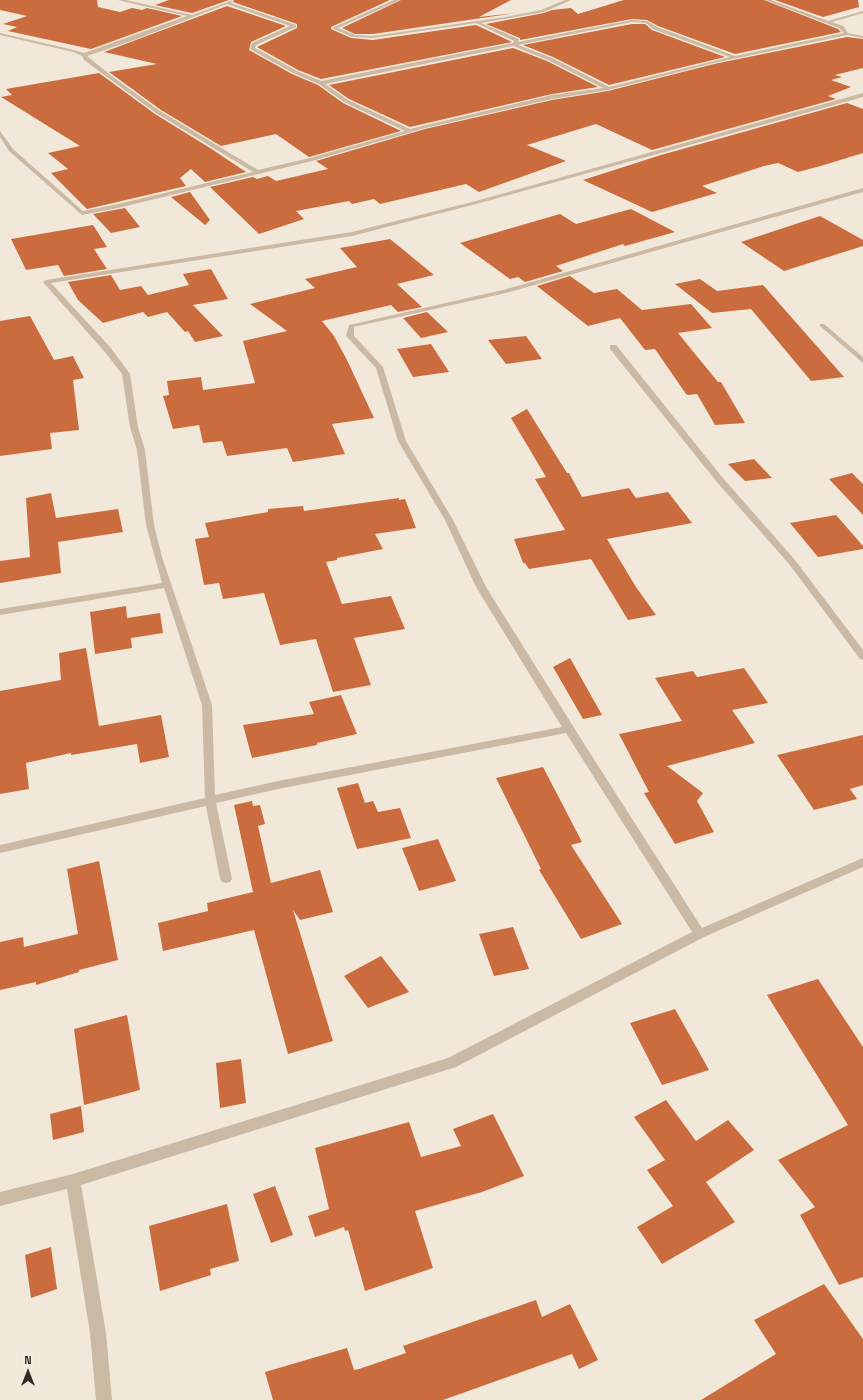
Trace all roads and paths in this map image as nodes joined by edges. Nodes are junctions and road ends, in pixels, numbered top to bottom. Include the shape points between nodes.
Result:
1 (120, 0) edge
2 (235, 0) edge
3 (398, 0) edge
4 (569, 0) edge
5 (768, 0) edge
6 (228, 2) junction
7 (863, 12) edge
8 (191, 16) junction
9 (829, 22) junction
10 (478, 23) junction
11 (0, 34) edge
12 (847, 34) junction
13 (863, 37) edge
14 (514, 45) junction
15 (84, 55) junction
16 (734, 58) junction
17 (321, 83) junction
18 (608, 89) junction
19 (863, 95) edge
20 (409, 131) junction
21 (0, 133) edge
22 (256, 171) junction
23 (863, 190) edge
24 (822, 324) dead end
25 (613, 347) dead end
26 (863, 361) edge
27 (168, 585) junction
28 (0, 612) edge
29 (863, 657) edge
30 (569, 729) junction
31 (210, 801) junction
32 (0, 849) edge
33 (863, 862) edge
34 (226, 879) dead end
35 (700, 934) junction
36 (73, 1181) junction
37 (0, 1198) edge
38 (104, 1400) edge

1 - 8 street
2 - 6 street
3 - 10 street via 334,28 354,36 373,37
4 - 10 street via 542,11
5 - 9 street
6 - 8 street
6 - 17 street via 294,26 254,44 252,48
7 - 9 street
8 - 15 street
9 - 12 street via 841,27
10 - 14 street via 517,40
11 - 15 street
12 - 13 street
12 - 16 street
14 - 16 street via 623,22 642,21
14 - 17 street
14 - 18 street via 550,59
15 - 22 street via 158,112
16 - 18 street
17 - 20 street via 346,101
18 - 20 street via 552,97
19 - 27 street via 478,202 352,234 46,282 108,349 126,374 150,525
20 - 22 street via 312,159
21 - 22 street via 11,150 82,213
23 - 30 street via 504,292 351,326 350,336 379,367 402,441 449,520 481,587
24 - 26 street
25 - 29 street via 719,479 792,562
27 - 28 street
27 - 31 street via 207,705
30 - 31 street via 278,785
30 - 35 street
31 - 32 street
31 - 34 street
33 - 35 street
35 - 36 street via 451,1063
36 - 37 street
36 - 38 street via 98,1334

